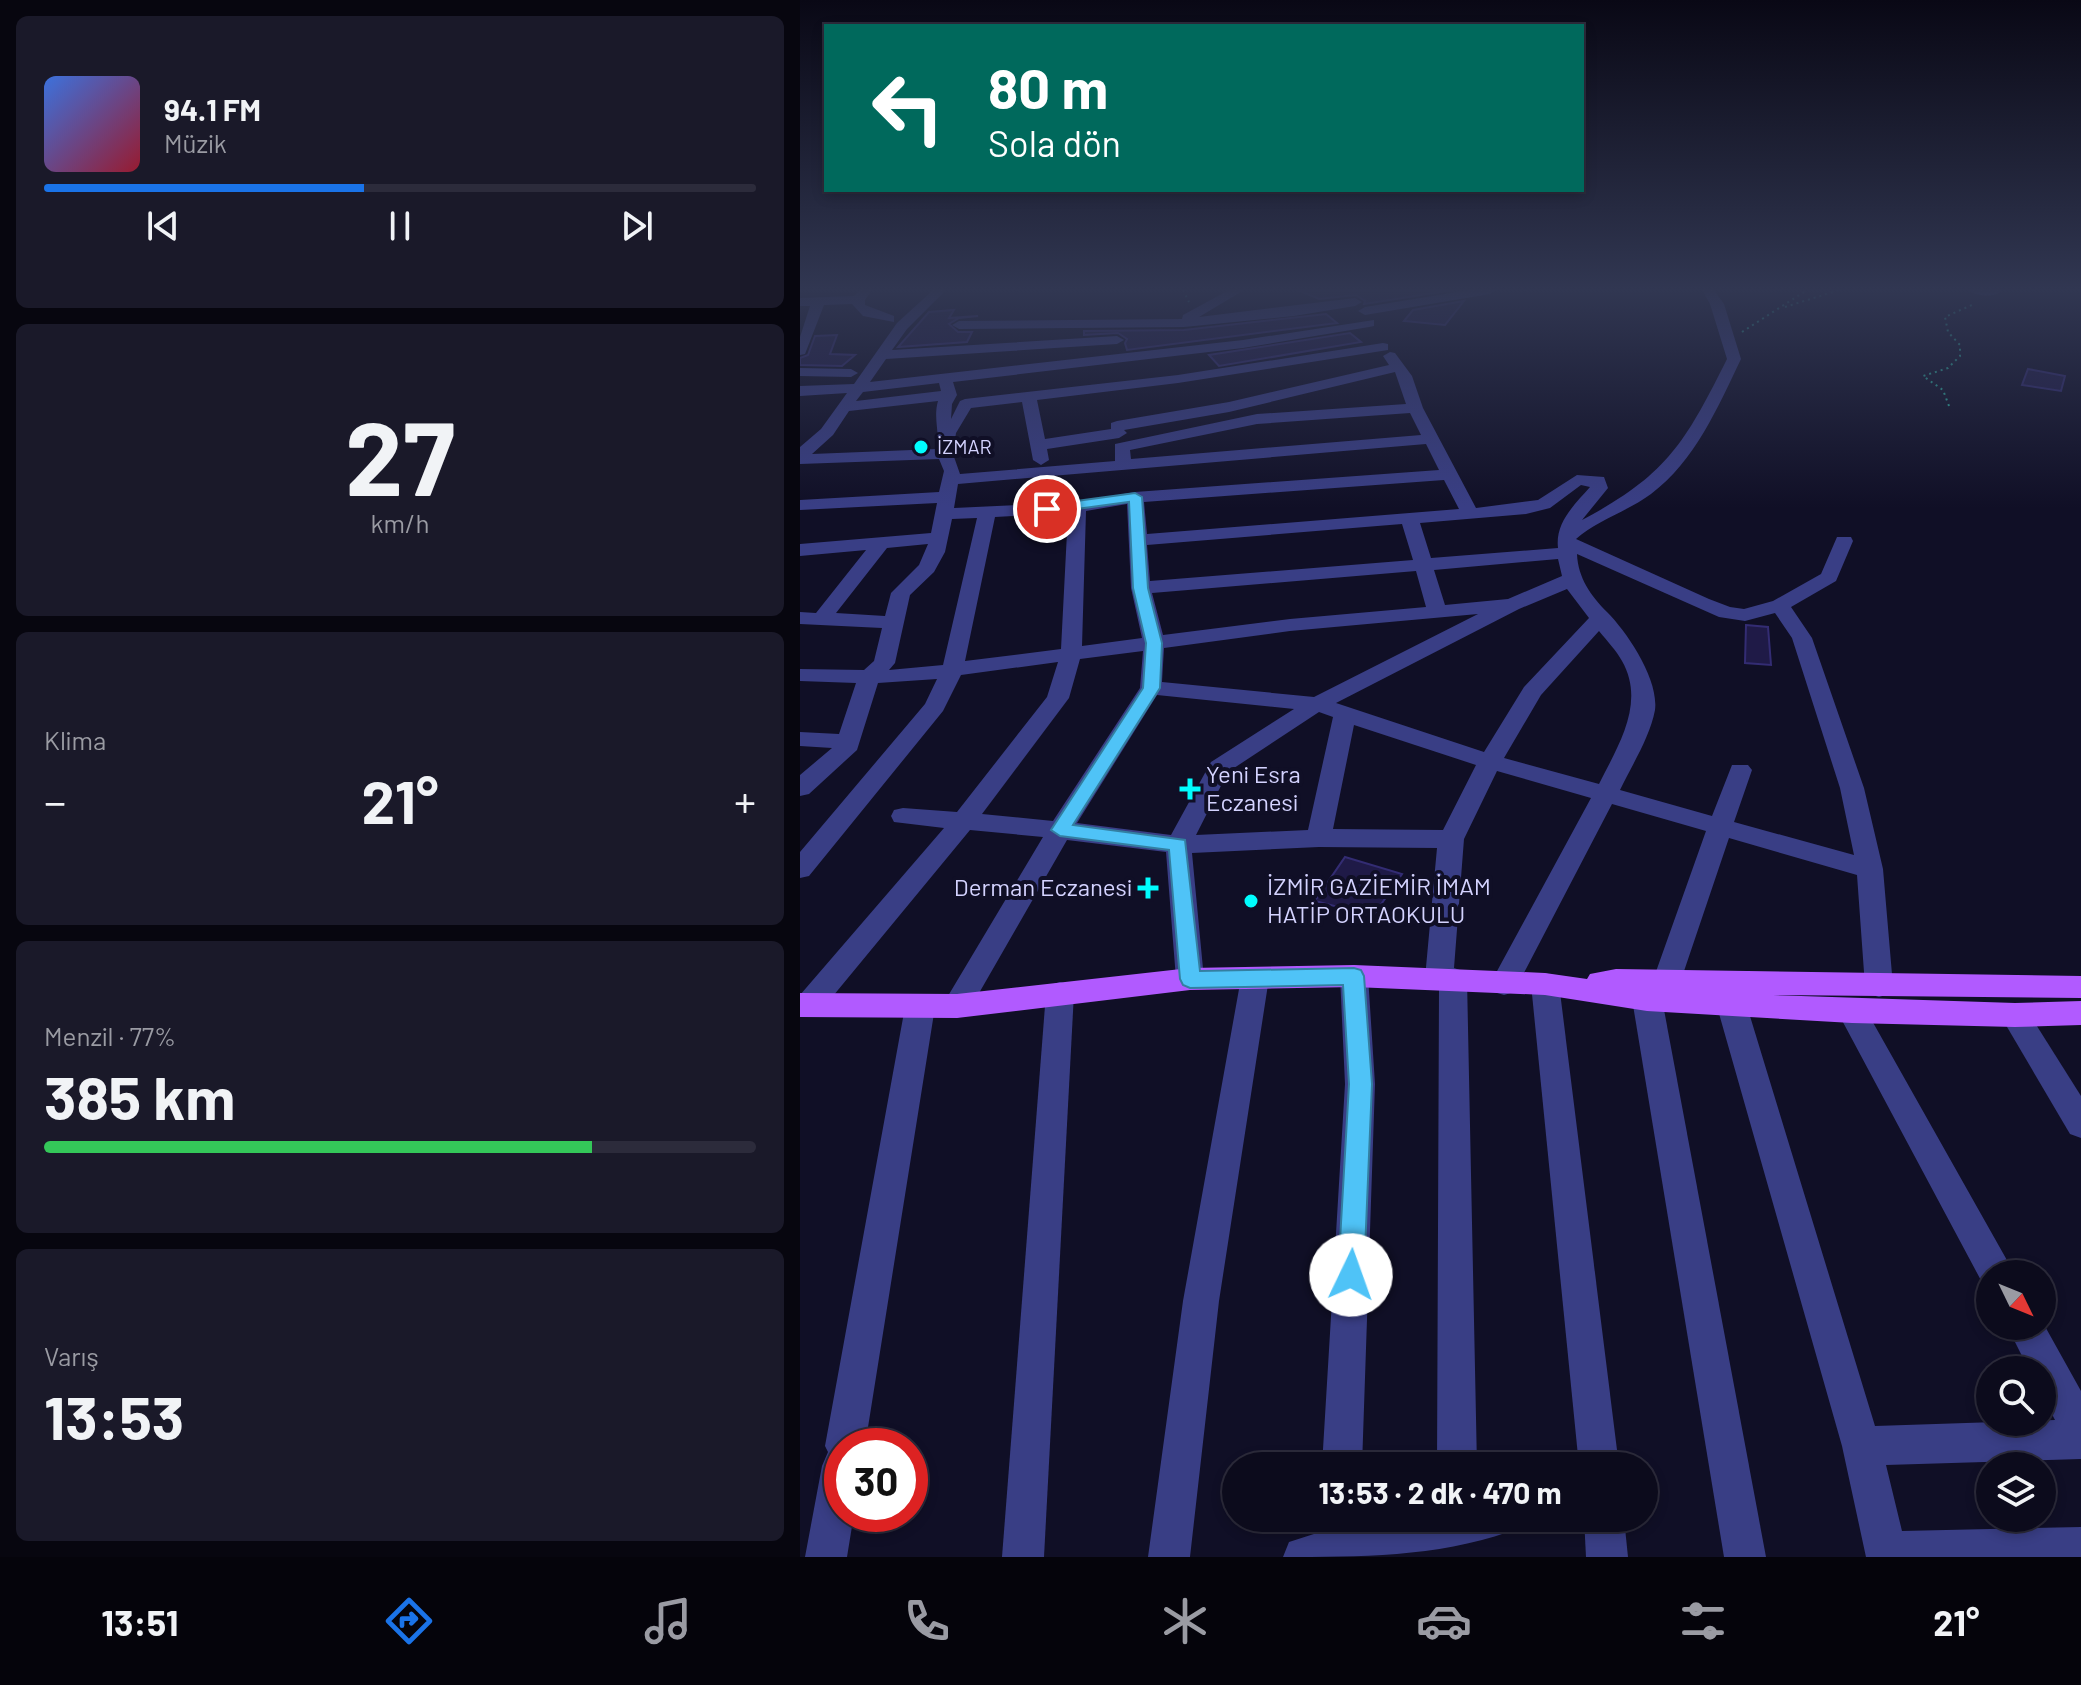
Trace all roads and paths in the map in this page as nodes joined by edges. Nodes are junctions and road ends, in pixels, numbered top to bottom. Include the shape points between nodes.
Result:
1 (858, 363) edge
2 (878, 363) edge
3 (1079, 363) edge
4 (1132, 363) edge
5 (1213, 363) edge
6 (1325, 363) edge
7 (1395, 363) edge
8 (1732, 363) edge
9 (1953, 363) edge
10 (1398, 367) junction
11 (800, 372) edge
12 (851, 373) junction
13 (945, 378) junction
14 (1147, 383) junction
15 (860, 388) junction
16 (1106, 388) junction
17 (1232, 388) junction
18 (839, 390) junction
19 (800, 391) edge
20 (949, 395) junction
21 (1028, 396) junction
22 (1949, 406) dead end
23 (836, 407) junction
24 (800, 408) edge
25 (1415, 408) junction
26 (1118, 431) junction
27 (948, 432) junction
28 (1259, 436) junction
29 (1038, 437) junction
30 (1430, 439) junction
31 (802, 447) edge
32 (945, 454) junction
33 (1124, 467) junction
34 (1087, 470) junction
35 (1043, 473) junction
36 (1447, 475) junction
37 (1271, 488) junction
38 (946, 497) junction
39 (1135, 497) junction
40 (800, 505) edge
41 (1082, 506) junction
42 (987, 512) junction
43 (1470, 513) junction
44 (1410, 519) junction
45 (938, 538) junction
46 (1140, 540) junction
47 (1844, 541) dead end
48 (881, 543) junction
49 (1567, 543) junction
50 (800, 550) edge
51 (1423, 565) junction
52 (1573, 579) junction
53 (1141, 588) junction
54 (1512, 605) junction
55 (1780, 605) junction
56 (1437, 611) junction
57 (1601, 617) junction
58 (810, 619) edge
59 (894, 622) junction
60 (1154, 643) junction
61 (1071, 654) junction
62 (952, 671) junction
63 (800, 675) edge
64 (868, 679) junction
65 (1151, 688) junction
66 (1317, 704) junction
67 (1345, 714) junction
68 (800, 739) edge
69 (848, 742) junction
70 (1490, 762) junction
71 (1740, 770) dead end
72 (800, 788) edge
73 (1605, 795) junction
74 (903, 816) dead end
75 (962, 823) junction
76 (1720, 828) junction
77 (1060, 830) junction
78 (1319, 838) junction
79 (1451, 839) junction
80 (1178, 845) junction
81 (800, 869) edge
82 (1870, 869) junction
83 (1354, 976) junction
84 (1255, 978) junction
85 (1190, 979) junction
86 (1446, 979) junction
87 (1504, 984) junction
88 (1559, 986) junction
89 (1879, 986) junction
90 (2081, 987) edge
91 (1657, 990) junction
92 (1060, 993) junction
93 (1731, 1003) junction
94 (805, 1005) edge
95 (957, 1006) junction
96 (920, 1007) junction
97 (1852, 1011) junction
98 (2081, 1013) edge
99 (2015, 1015) junction
100 (2081, 1124) edge
101 (1988, 1260) edge
102 (2033, 1340) edge
103 (848, 1428) edge
104 (2081, 1429) edge
105 (2081, 1439) edge
106 (1862, 1446) junction
107 (1343, 1452) edge
108 (1457, 1452) edge
109 (1598, 1452) edge
110 (830, 1532) edge
111 (1392, 1532) edge
112 (1605, 1532) edge
113 (1327, 1542) edge
114 (2081, 1548) edge
115 (1886, 1554) edge
116 (826, 1557) edge
117 (1023, 1557) edge
118 (1169, 1557) edge
119 (1607, 1557) edge
120 (1745, 1557) edge

1 - 12 street
2 - 15 street
3 - 13 street
4 - 14 street
5 - 17 street
6 - 17 street
7 - 10 street
8 - 49 street via 1668,470
9 - 22 path via 1923,376 1943,390
10 - 17 street
10 - 25 street
11 - 12 street
12 - 18 street
13 - 15 street
13 - 20 street
14 - 16 street
14 - 17 street
15 - 18 street
15 - 23 street
16 - 21 street
16 - 26 street
17 - 26 street
17 - 28 street
18 - 19 street
18 - 23 street
20 - 23 street
20 - 27 street via 943,423
21 - 27 street via 965,404
21 - 29 street
23 - 24 street
23 - 31 street via 827,432
25 - 28 street
25 - 30 street
26 - 28 street
26 - 29 street
26 - 33 street
27 - 32 street
28 - 30 street
28 - 33 street
28 - 37 street
29 - 35 street
30 - 36 street
31 - 32 street
32 - 38 street via 952,471
33 - 34 street
34 - 35 street
34 - 41 street
35 - 38 street
36 - 37 street
36 - 43 street
37 - 39 street
38 - 40 street
38 - 42 street
38 - 45 street
39 - 41 street
39 - 46 street
41 - 42 street
41 - 61 street
42 - 62 street
43 - 44 street
43 - 49 street via 1535,507 1577,480 1598,481 1599,488 1575,514
44 - 46 street
44 - 51 street
45 - 48 street
45 - 59 street via 927,568 901,593
46 - 53 street
47 - 55 street via 1829,577
48 - 50 street
48 - 58 street
49 - 51 street
49 - 52 street
49 - 55 street via 1726,613 1745,615
51 - 53 street
51 - 56 street
52 - 54 street
52 - 57 street
53 - 60 street
54 - 56 street
54 - 66 street
55 - 82 street via 1802,638 1852,788
56 - 60 street
57 - 70 street via 1532,692
57 - 73 street via 1634,662 1644,708
58 - 59 street
59 - 64 street via 884,663
60 - 61 street
60 - 65 street
61 - 62 street
61 - 75 street via 1058,698
62 - 64 street
62 - 81 street via 935,706
63 - 64 street
64 - 69 street
65 - 66 street
65 - 77 street
66 - 67 street
66 - 80 street via 1219,767
67 - 70 street
67 - 78 street
68 - 69 street
69 - 72 street
70 - 73 street
70 - 79 street
71 - 76 street
73 - 76 street
73 - 87 street
74 - 75 street
75 - 77 street
75 - 94 street
76 - 82 street
76 - 91 street
77 - 80 street
77 - 95 street
78 - 79 street
78 - 80 street
79 - 86 street
80 - 85 street
82 - 89 street
83 - 84 main road
83 - 86 main road
83 - 107 street via 1360,1084
84 - 85 main road
84 - 118 street via 1201,1301
85 - 92 main road
86 - 87 main road
86 - 108 street
87 - 88 main road
88 - 91 main road
88 - 109 street
89 - 90 main road
89 - 91 main road
91 - 93 main road
91 - 120 street
92 - 95 main road
92 - 117 street
93 - 97 main road
93 - 106 street
94 - 96 main road
95 - 96 main road
96 - 103 street
97 - 99 main road
97 - 101 street
98 - 99 main road
99 - 100 street
102 - 104 street
105 - 106 street
106 - 115 street
110 - 116 street
111 - 113 street
112 - 119 street
114 - 115 street

